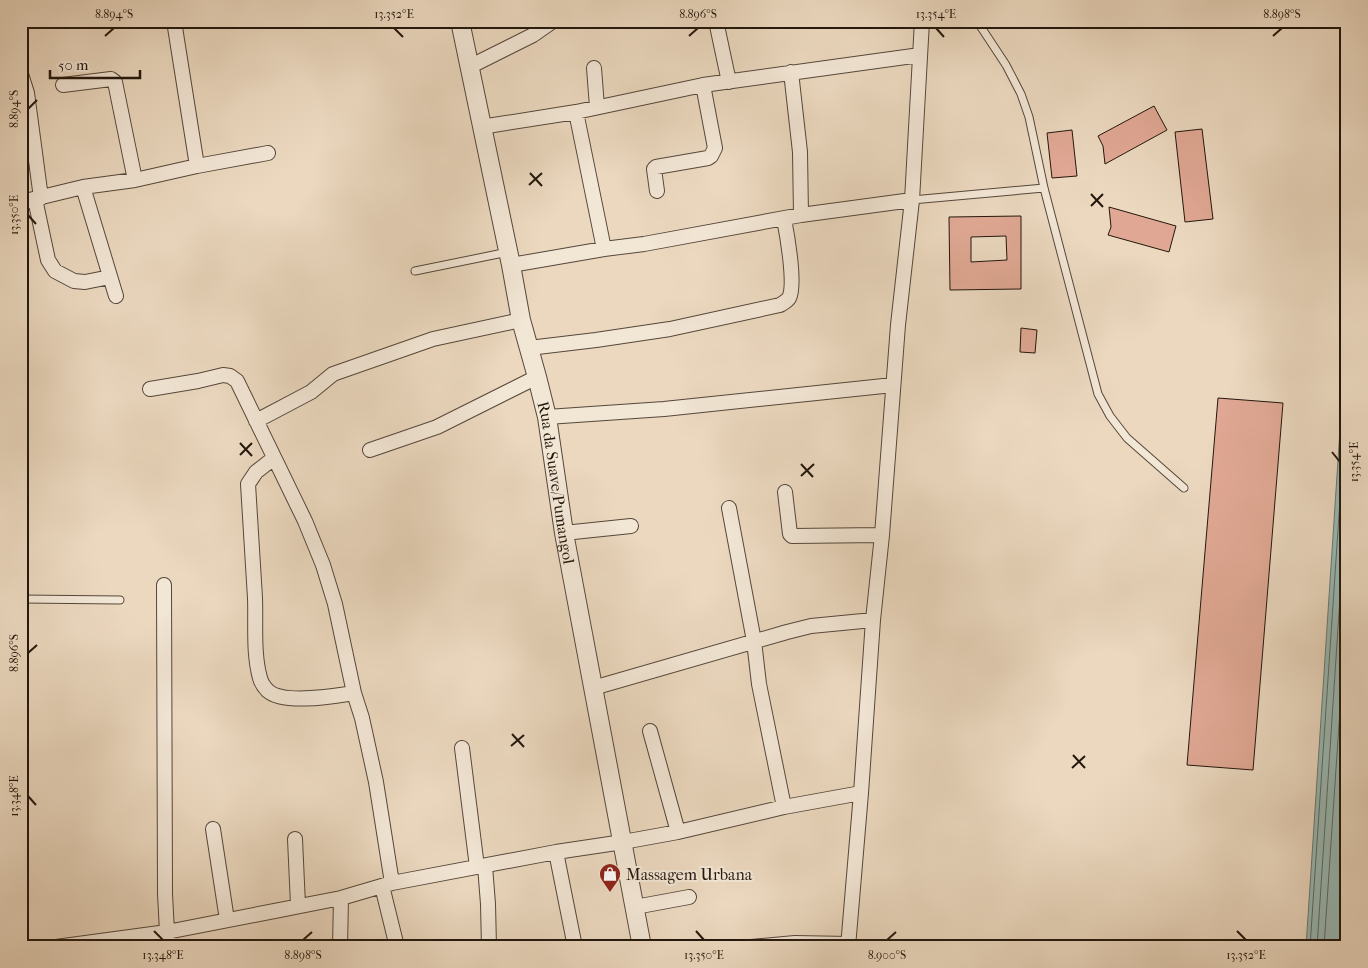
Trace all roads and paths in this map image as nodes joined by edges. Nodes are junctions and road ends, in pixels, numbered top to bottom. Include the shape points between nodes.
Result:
1 (174, 21) edge
2 (460, 21) edge
3 (552, 21) edge
4 (716, 21) edge
5 (922, 21) edge
6 (977, 21) edge
7 (920, 55) junction
8 (469, 67) junction
9 (594, 68) dead end
10 (791, 72) junction
11 (21, 74) edge
12 (729, 82) junction
13 (62, 85) dead end
14 (703, 85) junction
15 (597, 107) junction
16 (576, 112) junction
17 (482, 127) junction
18 (268, 153) dead end
19 (197, 166) junction
20 (135, 180) junction
21 (83, 187) junction
22 (1044, 188) junction
23 (657, 191) dead end
24 (38, 198) junction
25 (912, 200) junction
26 (21, 202) edge
27 (801, 216) junction
28 (784, 219) junction
29 (604, 249) junction
30 (510, 258) junction
31 (415, 271) dead end
32 (110, 277) junction
33 (116, 296) dead end
34 (521, 320) junction
35 (529, 348) junction
36 (538, 377) junction
37 (894, 385) junction
38 (150, 389) dead end
39 (547, 417) junction
40 (256, 421) junction
41 (370, 450) dead end
42 (274, 458) junction
43 (1184, 488) dead end
44 (785, 492) dead end
45 (729, 508) dead end
46 (631, 526) dead end
47 (564, 533) junction
48 (882, 536) junction
49 (164, 585) dead end
50 (21, 598) edge
51 (120, 600) dead end
52 (873, 620) junction
53 (754, 641) junction
54 (593, 688) junction
55 (354, 694) junction
56 (650, 731) dead end
57 (462, 748) dead end
58 (861, 793) junction
59 (784, 807) junction
60 (213, 829) dead end
61 (678, 832) junction
62 (295, 839) dead end
63 (623, 842) junction
64 (556, 852) junction
65 (481, 866) junction
66 (387, 884) junction
67 (689, 897) dead end
68 (340, 898) junction
69 (298, 905) junction
70 (634, 907) junction
71 (227, 920) junction
72 (167, 932) junction
73 (848, 945) edge
74 (56, 947) edge
75 (170, 947) edge
76 (340, 947) edge
77 (397, 947) edge
78 (489, 947) edge
79 (575, 947) edge
80 (642, 947) edge
81 (752, 947) edge

1 - 19 street
2 - 8 street, Rua da Suave/Pumangol
3 - 8 street via 533,35
4 - 12 street
5 - 7 street
6 - 22 lane via 1021,94
7 - 10 street
7 - 25 street
8 - 17 street, Rua da Suave/Pumangol
9 - 15 street
10 - 12 street
10 - 27 street via 800,152
11 - 24 street via 27,93
12 - 14 street
13 - 20 street via 111,79 115,82
14 - 15 street
14 - 23 street via 714,152 708,158 656,167
15 - 16 street
16 - 17 street
16 - 29 street
17 - 30 street, Rua da Suave/Pumangol
18 - 19 street
19 - 20 street
20 - 21 street
21 - 24 street
21 - 32 street
22 - 25 lane
22 - 43 lane via 1098,394 1126,438
24 - 26 street
24 - 32 street via 48,260 55,271 74,281
25 - 27 street
25 - 37 street
27 - 28 street
28 - 29 street
28 - 35 street via 791,291 780,305 670,329
29 - 30 street
30 - 31 lane
30 - 34 street, Rua da Suave/Pumangol
32 - 33 street
34 - 35 street, Rua da Suave/Pumangol
34 - 40 street via 433,339 333,374 311,392
35 - 36 street, Rua da Suave/Pumangol
36 - 39 street, Rua da Suave/Pumangol
36 - 41 street via 437,427
37 - 39 street via 664,409
37 - 48 street
38 - 40 street via 230,376 237,381
39 - 47 street, Rua da Suave/Pumangol
40 - 42 street
42 - 55 street via 323,565 335,604
42 - 55 street via 256,472 248,484 260,680 274,695 284,697
44 - 48 street via 792,536
45 - 53 street
46 - 47 street
47 - 54 street, Rua da Suave/Pumangol
48 - 52 street
49 - 72 street
50 - 51 lane
52 - 53 street via 811,626
52 - 58 street
53 - 54 street
53 - 59 street via 759,684
54 - 63 street, Rua da Suave/Pumangol
55 - 66 street via 376,782
56 - 61 street
57 - 65 street
58 - 59 street
58 - 73 street
59 - 61 street
60 - 71 street
61 - 63 street
62 - 69 street
63 - 64 street
63 - 70 street, Rua da Suave/Pumangol
64 - 65 street
64 - 79 street
65 - 66 street
65 - 78 street via 488,904
66 - 68 street
66 - 77 street
67 - 70 street
68 - 69 street
68 - 76 street
69 - 71 street
70 - 80 street, Rua da Suave/Pumangol
71 - 72 street
72 - 74 street
72 - 75 street
73 - 81 street via 795,943

